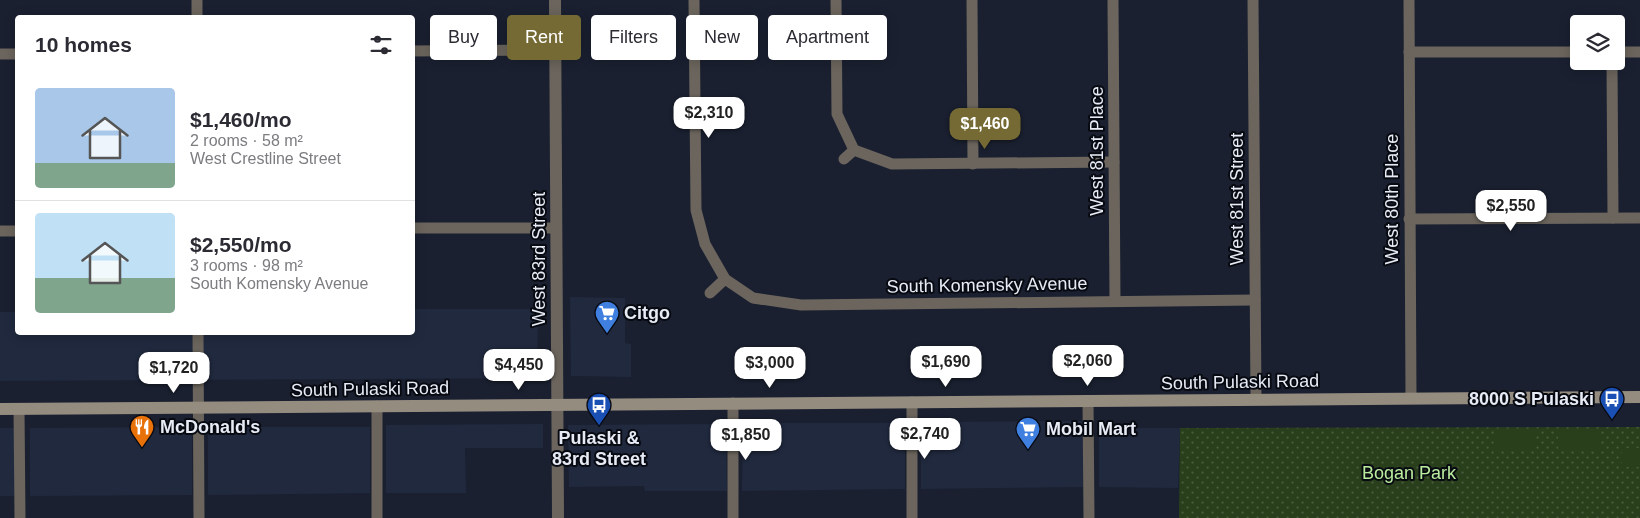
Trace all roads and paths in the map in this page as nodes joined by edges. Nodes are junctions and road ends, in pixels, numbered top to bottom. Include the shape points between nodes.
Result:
1 (197, 0) edge
2 (555, 0) edge
3 (694, 0) edge
4 (836, 0) edge
5 (972, 0) edge
6 (1113, 0) edge
7 (1253, 0) edge
8 (1408, 0) edge
9 (197, 15) edge
10 (555, 15) edge
11 (507, 50) edge
12 (415, 51) edge
13 (1409, 52) junction
14 (1570, 52) edge
15 (1625, 52) edge
16 (1640, 52) edge
17 (0, 54) edge
18 (15, 54) edge
19 (555, 60) edge
20 (1612, 70) edge
21 (854, 150) junction
22 (844, 159) dead end
23 (1114, 162) junction
24 (972, 164) junction
25 (1409, 218) junction
26 (1613, 218) junction
27 (1640, 218) edge
28 (415, 228) edge
29 (556, 228) junction
30 (0, 231) edge
31 (15, 231) edge
32 (725, 279) junction
33 (710, 293) dead end
34 (1255, 300) junction
35 (1115, 301) junction
36 (198, 335) edge
37 (1640, 397) edge
38 (1411, 398) junction
39 (1256, 399) junction
40 (1088, 401) junction
41 (912, 402) junction
42 (733, 403) junction
43 (557, 404) junction
44 (377, 406) junction
45 (198, 408) junction
46 (0, 409) edge
47 (19, 409) junction
48 (20, 518) edge
49 (199, 518) edge
50 (377, 518) edge
51 (558, 518) edge
52 (734, 518) edge
53 (912, 518) edge
54 (1089, 518) edge

1 - 9 street
2 - 10 street, West 83rd Street
3 - 32 street via 696,210 705,244
4 - 21 street via 837,114
5 - 24 street
6 - 23 street, West 81st Place
7 - 34 street, West 81st Street
8 - 13 street, West 80th Place
11 - 12 street
13 - 14 street
13 - 25 street, West 80th Place
15 - 16 street
17 - 18 street
19 - 29 street, West 83rd Street
20 - 26 street
21 - 22 street
21 - 24 street via 892,164
23 - 24 street
23 - 35 street, West 81st Place
25 - 26 street
25 - 38 street, West 80th Place
26 - 27 street
28 - 29 street
29 - 43 street, West 83rd Street
30 - 31 street
32 - 33 street
32 - 35 street, South Komensky Avenue via 753,298 801,304
34 - 35 street, South Komensky Avenue
34 - 39 street, West 81st Street
36 - 45 street
37 - 38 main road, South Pulaski Road
38 - 39 main road, South Pulaski Road
39 - 40 main road, South Pulaski Road
40 - 41 main road, South Pulaski Road
40 - 54 street
41 - 42 main road, South Pulaski Road
41 - 53 street
42 - 43 main road, South Pulaski Road
42 - 52 street
43 - 44 main road, South Pulaski Road
43 - 51 street, West 83rd Street
44 - 45 main road, South Pulaski Road
44 - 50 street
45 - 47 main road, South Pulaski Road
45 - 49 street
46 - 47 main road, South Pulaski Road
47 - 48 street

